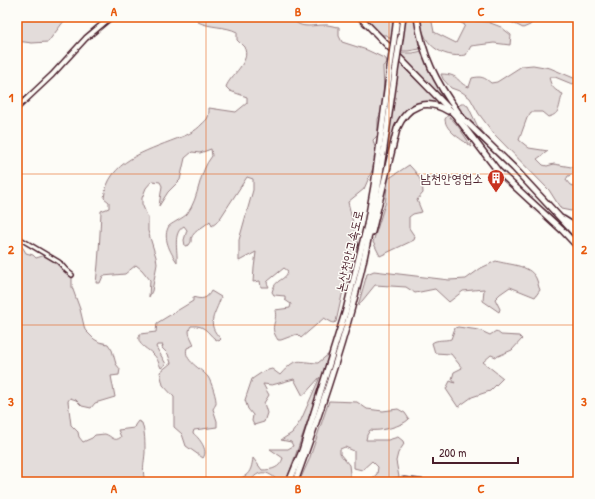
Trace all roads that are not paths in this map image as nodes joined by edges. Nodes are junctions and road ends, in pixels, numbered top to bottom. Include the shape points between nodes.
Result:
1 (111, 17) edge
2 (360, 17) edge
3 (363, 17) edge
4 (397, 17) edge
5 (403, 17) edge
6 (417, 17) edge
7 (17, 108) edge
8 (455, 115) junction
9 (464, 119) junction
10 (555, 214) junction
11 (578, 226) edge
12 (563, 230) junction
13 (17, 237) edge
14 (578, 237) edge
15 (578, 242) edge
16 (578, 247) edge
17 (362, 268) junction
18 (72, 275) dead end
19 (289, 482) edge
20 (295, 482) edge
21 (387, 482) edge
22 (422, 482) edge

1 - 7 street via 86,38 52,76
2 - 8 highway
3 - 9 highway
4 - 19 highway, 논산천안고속도로, bridge via 367,225 346,310 302,451
5 - 17 highway, 논산천안고속도로, bridge via 378,188
6 - 9 highway via 429,65
8 - 12 highway via 498,171
8 - 17 highway via 440,106 425,104 412,109 402,118
9 - 10 highway via 514,168
10 - 11 highway
10 - 14 highway
12 - 15 highway
12 - 16 highway
13 - 18 street via 59,262
17 - 20 highway, 논산천안고속도로 via 326,396
21 - 22 street

